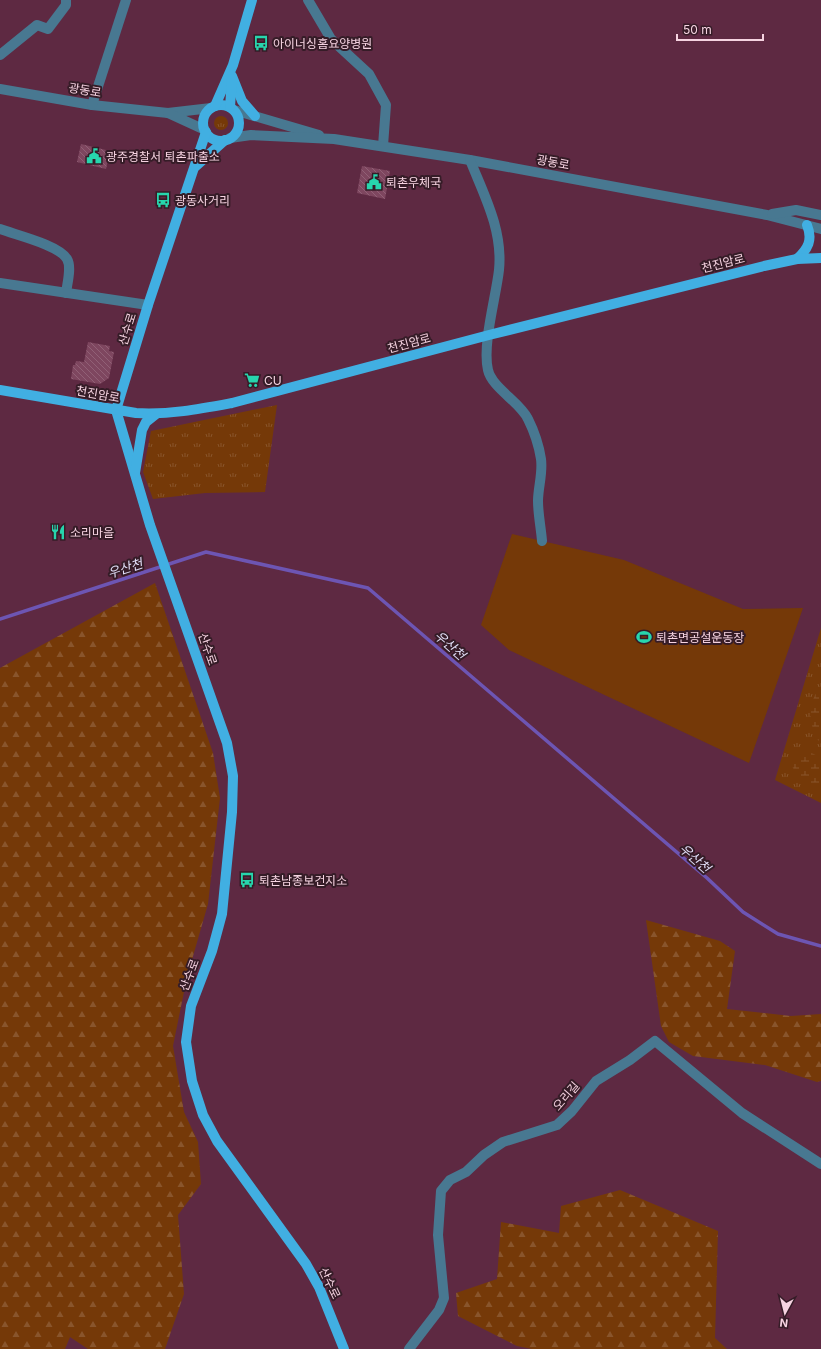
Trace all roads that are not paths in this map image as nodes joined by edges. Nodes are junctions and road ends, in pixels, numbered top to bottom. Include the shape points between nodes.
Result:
1 (66, 0) edge
2 (126, 0) edge
3 (252, 0) edge
4 (308, 0) edge
5 (0, 56) edge
6 (233, 65) junction
7 (232, 76) junction
8 (1, 89) edge
9 (92, 105) junction
10 (213, 107) junction
11 (232, 108) junction
12 (168, 113) junction
13 (255, 116) junction
14 (205, 131) junction
15 (228, 139) junction
16 (334, 139) junction
17 (383, 146) junction
18 (470, 160) junction
19 (196, 166) junction
20 (767, 215) junction
21 (821, 215) edge
22 (807, 225) junction
23 (0, 229) edge
24 (821, 229) edge
25 (821, 258) edge
26 (796, 259) junction
27 (0, 283) edge
28 (66, 293) junction
29 (148, 305) junction
30 (489, 335) junction
31 (0, 390) edge
32 (116, 410) junction
33 (156, 414) junction
34 (134, 477) junction
35 (542, 541) dead end
36 (821, 1164) edge
37 (344, 1349) edge
38 (409, 1349) edge

1 - 5 street via 66,5 48,29 37,25
2 - 9 street
3 - 6 main road
4 - 17 street via 332,39 369,74 386,106
6 - 7 main road
6 - 10 main road
7 - 11 main road
7 - 13 main road via 242,101
8 - 9 street, 광동로
9 - 12 street, 광동로
10 - 11 main road via 223,105
10 - 12 street
10 - 14 main road via 204,118
11 - 13 street
11 - 15 main road via 239,119 239,125 235,135
12 - 14 street
13 - 16 street
14 - 15 main road via 214,139
14 - 19 main road, 산수로
15 - 16 street via 251,135
15 - 19 main road
16 - 17 street, 광동로
17 - 18 street, 광동로
18 - 20 street, 광동로
18 - 30 street via 494,218 498,243 499,269
19 - 29 main road, 산수로
20 - 21 street via 796,210
20 - 22 street, 광동로
22 - 24 street, 광동로
22 - 26 main road via 810,244
23 - 28 street via 60,251 68,266
25 - 26 main road, 천진암로
26 - 30 main road, 천진암로
27 - 28 street
28 - 29 street
29 - 32 main road, 산수로
30 - 33 main road, 천진암로 via 232,402
30 - 35 street via 488,371 527,417 541,460 538,502
31 - 32 main road, 천진암로
32 - 33 main road, 천진암로
32 - 34 main road
33 - 34 main road via 146,422 142,430
34 - 37 main road, 산수로 via 227,743 233,776 222,914 212,951 191,1006 186,1042 192,1081 203,1115 217,1141 306,1264 319,1287
36 - 38 street, 오리길 via 742,1113 656,1041 596,1082 572,1111 556,1125 503,1142 466,1172 450,1180 442,1191 438,1235 444,1298 439,1310

